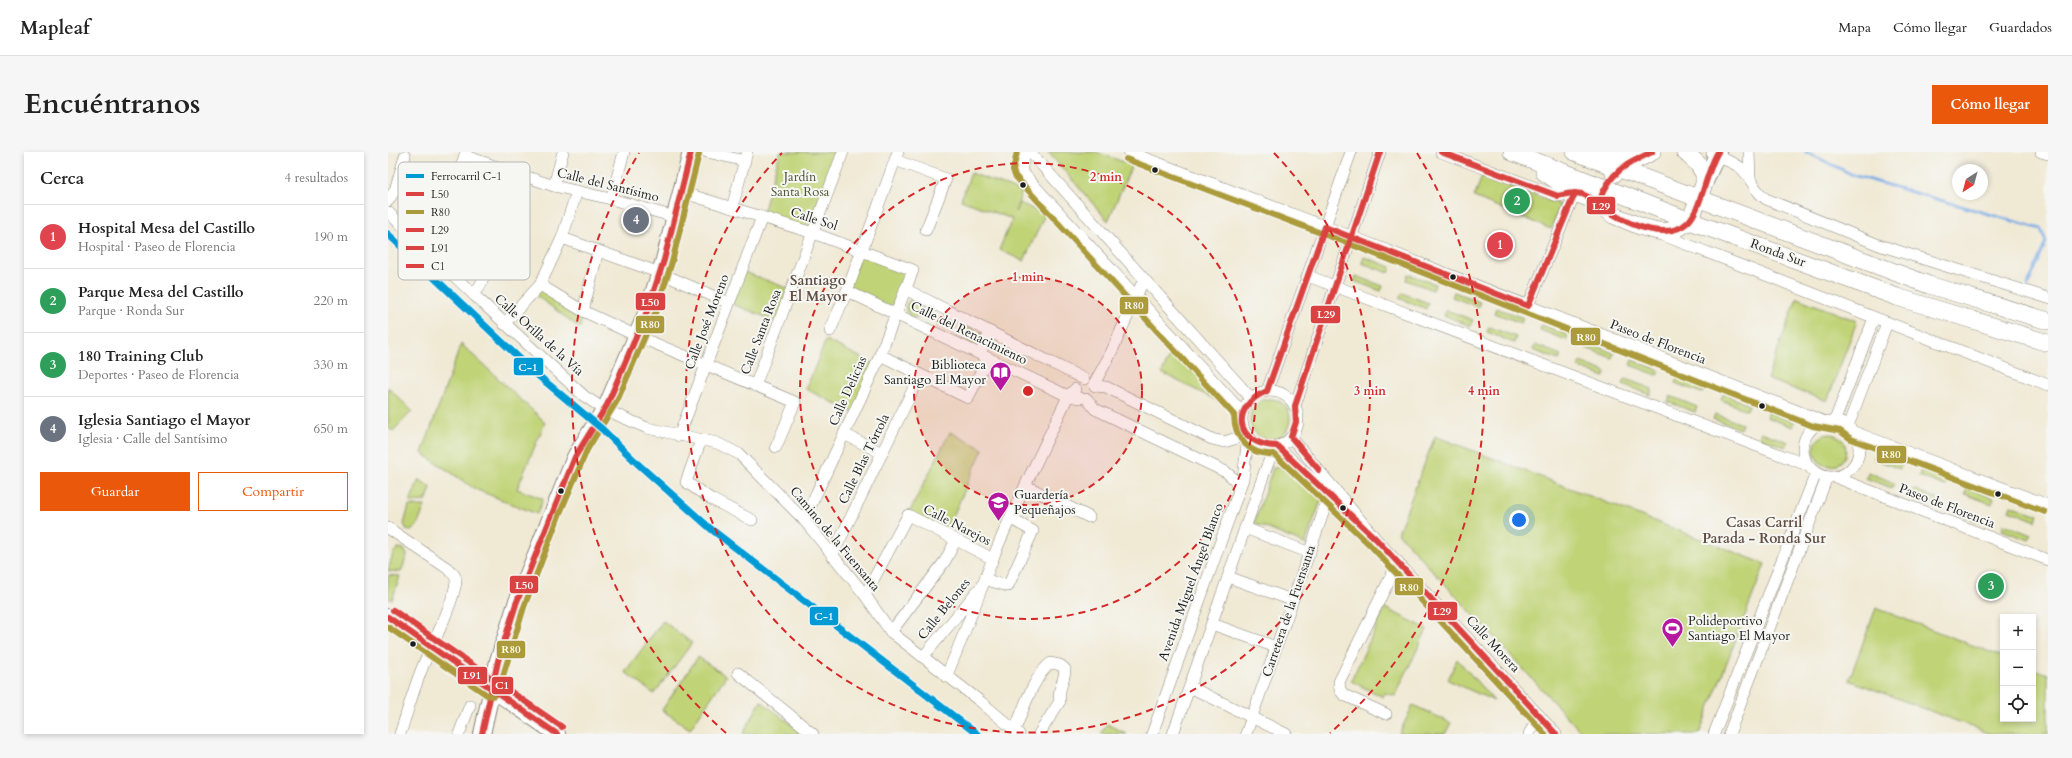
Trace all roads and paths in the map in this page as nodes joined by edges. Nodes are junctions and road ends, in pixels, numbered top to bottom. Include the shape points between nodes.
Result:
1 (563, 152) edge
2 (624, 152) edge
3 (692, 152) edge
4 (707, 152) edge
5 (843, 152) edge
6 (1025, 152) edge
7 (1030, 152) edge
8 (1129, 152) edge
9 (1351, 152) edge
10 (1380, 152) edge
11 (1441, 152) edge
12 (1505, 152) edge
13 (1512, 152) edge
14 (1575, 152) edge
15 (1584, 152) edge
16 (1630, 152) edge
17 (1652, 152) edge
18 (1685, 152) edge
19 (1747, 152) edge
20 (2041, 152) edge
21 (466, 154) edge
22 (2048, 154) edge
23 (1718, 155) edge
24 (405, 156) dead end
25 (896, 156) edge
26 (746, 157) edge
27 (403, 162) edge
28 (488, 162) edge
29 (1618, 169) junction
30 (530, 177) edge
31 (398, 180) edge
32 (1750, 180) junction
33 (554, 186) junction
34 (577, 191) junction
35 (681, 192) junction
36 (1701, 192) junction
37 (1575, 193) junction
38 (1601, 194) junction
39 (611, 198) junction
40 (388, 201) edge
41 (732, 208) junction
42 (388, 212) edge
43 (675, 217) junction
44 (762, 217) junction
45 (1690, 221) junction
46 (398, 222) edge
47 (1325, 227) junction
48 (1642, 227) junction
49 (926, 230) dead end
50 (812, 233) junction
51 (1350, 236) junction
52 (562, 238) junction
53 (862, 250) junction
54 (598, 251) junction
55 (913, 270) joint
56 (660, 272) junction
57 (1308, 276) junction
58 (1144, 279) junction
59 (457, 280) edge
60 (482, 280) edge
61 (540, 285) junction
62 (1334, 286) junction
63 (905, 289) junction
64 (847, 291) junction
65 (1137, 295) junction
66 (474, 296) junction
67 (2048, 298) edge
68 (729, 303) junction
69 (1528, 306) junction
70 (583, 311) junction
71 (896, 313) junction
72 (1874, 318) junction
73 (2048, 321) edge
74 (1887, 323) junction
75 (504, 324) junction
76 (830, 331) dead end
77 (990, 332) junction
78 (637, 336) junction
79 (2048, 343) edge
80 (880, 355) junction
81 (984, 356) junction
82 (706, 364) junction
83 (920, 375) junction
84 (1084, 379) junction
85 (1095, 385) junction
86 (2048, 385) edge
87 (756, 386) junction
88 (1267, 391) junction
89 (1078, 395) junction
90 (1251, 398) junction
91 (1295, 406) junction
92 (604, 409) junction
93 (1242, 412) junction
94 (1835, 420) junction
95 (1823, 421) junction
96 (1851, 429) junction
97 (844, 434) junction
98 (678, 436) junction
99 (1248, 436) junction
100 (1291, 437) junction
101 (702, 440) junction
102 (1276, 446) junction
103 (776, 447) dead end
104 (882, 453) junction
105 (1293, 462) junction
106 (1808, 465) junction
107 (1264, 471) junction
108 (1816, 473) junction
109 (1831, 477) junction
110 (1026, 486) junction
111 (1238, 491) junction
112 (1331, 492) junction
113 (2048, 505) edge
114 (1089, 517) dead end
115 (1011, 518) junction
116 (752, 520) dead end
117 (804, 520) junction
118 (388, 528) edge
119 (1245, 528) junction
120 (956, 540) junction
121 (1220, 541) junction
122 (1238, 548) junction
123 (1310, 553) junction
124 (832, 556) junction
125 (993, 559) junction
126 (2048, 560) edge
127 (1398, 562) junction
128 (1228, 577) junction
129 (987, 580) junction
130 (865, 595) junction
131 (1292, 600) junction
132 (388, 617) edge
133 (1212, 624) junction
134 (891, 632) junction
135 (1276, 647) junction
136 (432, 648) junction
137 (924, 657) junction
138 (738, 673) dead end
139 (946, 677) junction
140 (1190, 687) junction
141 (492, 688) junction
142 (470, 705) dead end
143 (1386, 714) dead end
144 (1539, 715) junction
145 (1252, 718) junction
146 (1017, 732) edge
147 (400, 734) edge
148 (459, 734) edge
149 (482, 734) edge
150 (557, 734) edge
151 (813, 734) edge
152 (1039, 734) edge
153 (1152, 734) edge
154 (1173, 734) edge
155 (1246, 734) edge
156 (1286, 734) edge
157 (1529, 734) edge
158 (1556, 734) edge
159 (1714, 734) edge
160 (1729, 734) edge

1 - 33 street
2 - 39 street
3 - 35 main road
4 - 26 street
5 - 50 street, Calle Santa Rosa
6 - 65 street via 1021,171
7 - 58 street
8 - 47 street, Paseo de Florencia
9 - 47 street
10 - 51 street
11 - 37 street via 1558,196
12 - 37 main road via 1556,178
13 - 38 main road, Ronda Sur
14 - 29 main road, Ronda Sur
15 - 16 main road
17 - 29 main road
18 - 36 main road via 1704,174
19 - 23 street via 1735,160
19 - 32 street
20 - 22 street
21 - 28 street, Calle del Santísimo
23 - 32 street via 1744,170
23 - 36 main road
24 - 27 street
25 - 49 street via 946,179
25 - 53 street
26 - 41 street
29 - 36 main road, Ronda Sur
29 - 38 main road
30 - 33 street, Calle del Santísimo
31 - 40 street
32 - 67 street via 1758,194 1766,199 1879,245
33 - 34 street, Calle del Santísimo
34 - 39 street, Calle del Santísimo
34 - 52 street
35 - 41 street, Calle Sol
35 - 43 main road
36 - 45 main road
36 - 73 main road, Ronda Sur via 1929,286
37 - 38 main road
37 - 69 street
38 - 45 main road, Ronda Sur
38 - 48 main road via 1613,215
39 - 43 street, Calle del Santísimo
41 - 44 street, Calle Sol
42 - 46 street, Calle Orilla de la Vía
43 - 56 main road
44 - 50 street, Calle Sol
44 - 68 street, Calle José Moreno
45 - 48 main road via 1674,230 1662,232
45 - 79 main road, Ronda Sur via 1897,297
47 - 51 street, Paseo de Florencia
47 - 57 street
48 - 72 street
50 - 53 street, Calle Sol
50 - 87 street, Calle Santa Rosa
51 - 62 street
51 - 69 street, Paseo de Florencia
52 - 54 street
52 - 61 street
53 - 55 street, Calle Sol
53 - 64 street
54 - 56 street
54 - 70 street
55 - 63 street, Calle Delicias
56 - 68 street
56 - 78 main road
57 - 62 street
57 - 88 street
58 - 65 street
58 - 90 street
59 - 66 street, Calle Orilla de la Vía
60 - 66 street
61 - 70 street
61 - 75 street
62 - 91 street
62 - 106 street
63 - 71 street, Calle Delicias
63 - 77 street, Calle del Renacimiento
64 - 71 street, Calle del Renacimiento
64 - 76 street
65 - 85 street
65 - 93 street
66 - 75 street, Calle Orilla de la Vía
68 - 82 street, Calle José Moreno
69 - 95 street, Paseo de Florencia
70 - 78 street
71 - 80 street, Calle Delicias
71 - 81 street, Calle del Renacimiento
72 - 74 street
72 - 94 street
74 - 86 street
74 - 96 street
75 - 92 street, Calle Orilla de la Vía via 584,396
77 - 81 street
77 - 84 street, Calle del Renacimiento
78 - 82 street
78 - 92 main road
80 - 83 street
80 - 97 street, Calle Delicias
81 - 83 street via 968,398
81 - 89 street, Calle del Renacimiento
82 - 87 street
82 - 98 street, Calle José Moreno
83 - 104 street, Calle Blas Tórtola
84 - 85 street, Calle del Renacimiento via 1092,381
84 - 89 street via 1078,382
85 - 89 street via 1094,394
85 - 99 street via 1106,387 1212,439 1224,442
87 - 103 street via 795,402
88 - 90 street
88 - 91 street via 1283,394
89 - 110 street
89 - 111 street, Calle del Renacimiento via 1095,409 1226,472 1235,480
90 - 93 street
91 - 100 street via 1298,417
92 - 98 street, Camino de la Fuensanta via 647,428
92 - 141 main road via 583,442 553,510 516,604
93 - 99 street via 1242,424
94 - 95 street
94 - 96 street
95 - 106 street via 1812,427 1805,436 1802,448
96 - 109 street via 1859,444 1856,462 1847,472
96 - 113 street
97 - 104 street
97 - 117 street, Calle Delicias
98 - 101 street, Camino de la Fuensanta
99 - 102 street via 1257,444
99 - 111 street, Avenida Miguel Ángel Blanco via 1247,458
100 - 102 street
100 - 112 street, Calle Morera
101 - 116 street via 686,482 711,499
101 - 117 street, Camino de la Fuensanta via 726,446 739,454
102 - 105 street, Calle Morera
102 - 107 street
104 - 124 street, Calle Blas Tórtola
105 - 107 street via 1278,461
105 - 112 street, Calle Morera
106 - 108 street
107 - 119 street
108 - 109 street
108 - 159 street
109 - 126 street, Paseo de Florencia
109 - 160 street
110 - 114 street
110 - 115 street
111 - 121 street, Avenida Miguel Ángel Blanco
112 - 123 street, Carretera de la Fuensanta
112 - 127 street, Calle Morera
115 - 125 street
115 - 129 street via 1033,531 1008,586
117 - 124 street, Camino de la Fuensanta
118 - 136 street via 455,576 454,590
119 - 122 street
119 - 123 street
120 - 125 street, Calle Narejos
120 - 130 street, Calle Narejos via 908,515
120 - 134 street via 945,561
121 - 122 street
121 - 153 street, Avenida Miguel Ángel Blanco
122 - 128 street
123 - 131 street, Carretera de la Fuensanta
124 - 130 street, Camino de la Fuensanta
125 - 129 street
127 - 143 street via 1340,682 1340,690 1344,695
127 - 144 street, Calle Morera
128 - 131 street
128 - 133 street
129 - 137 street, Calle Belones
129 - 139 street
130 - 134 street, Camino de la Fuensanta
131 - 135 street, Carretera de la Fuensanta
132 - 136 main road
133 - 135 street
133 - 140 street
134 - 137 street, Camino de la Fuensanta
135 - 145 street, Carretera de la Fuensanta
136 - 141 main road
136 - 147 street
137 - 139 street, Camino de la Fuensanta
138 - 151 street
139 - 146 street, Camino de la Fuensanta
140 - 145 street
140 - 154 street
141 - 149 main road
141 - 150 main road
142 - 148 street
144 - 157 street
144 - 158 street, Calle Morera
145 - 155 street, Carretera de la Fuensanta
145 - 156 street
146 - 152 street via 1032,690 1043,670 1051,663 1060,665 1065,669 1058,693 1060,701

